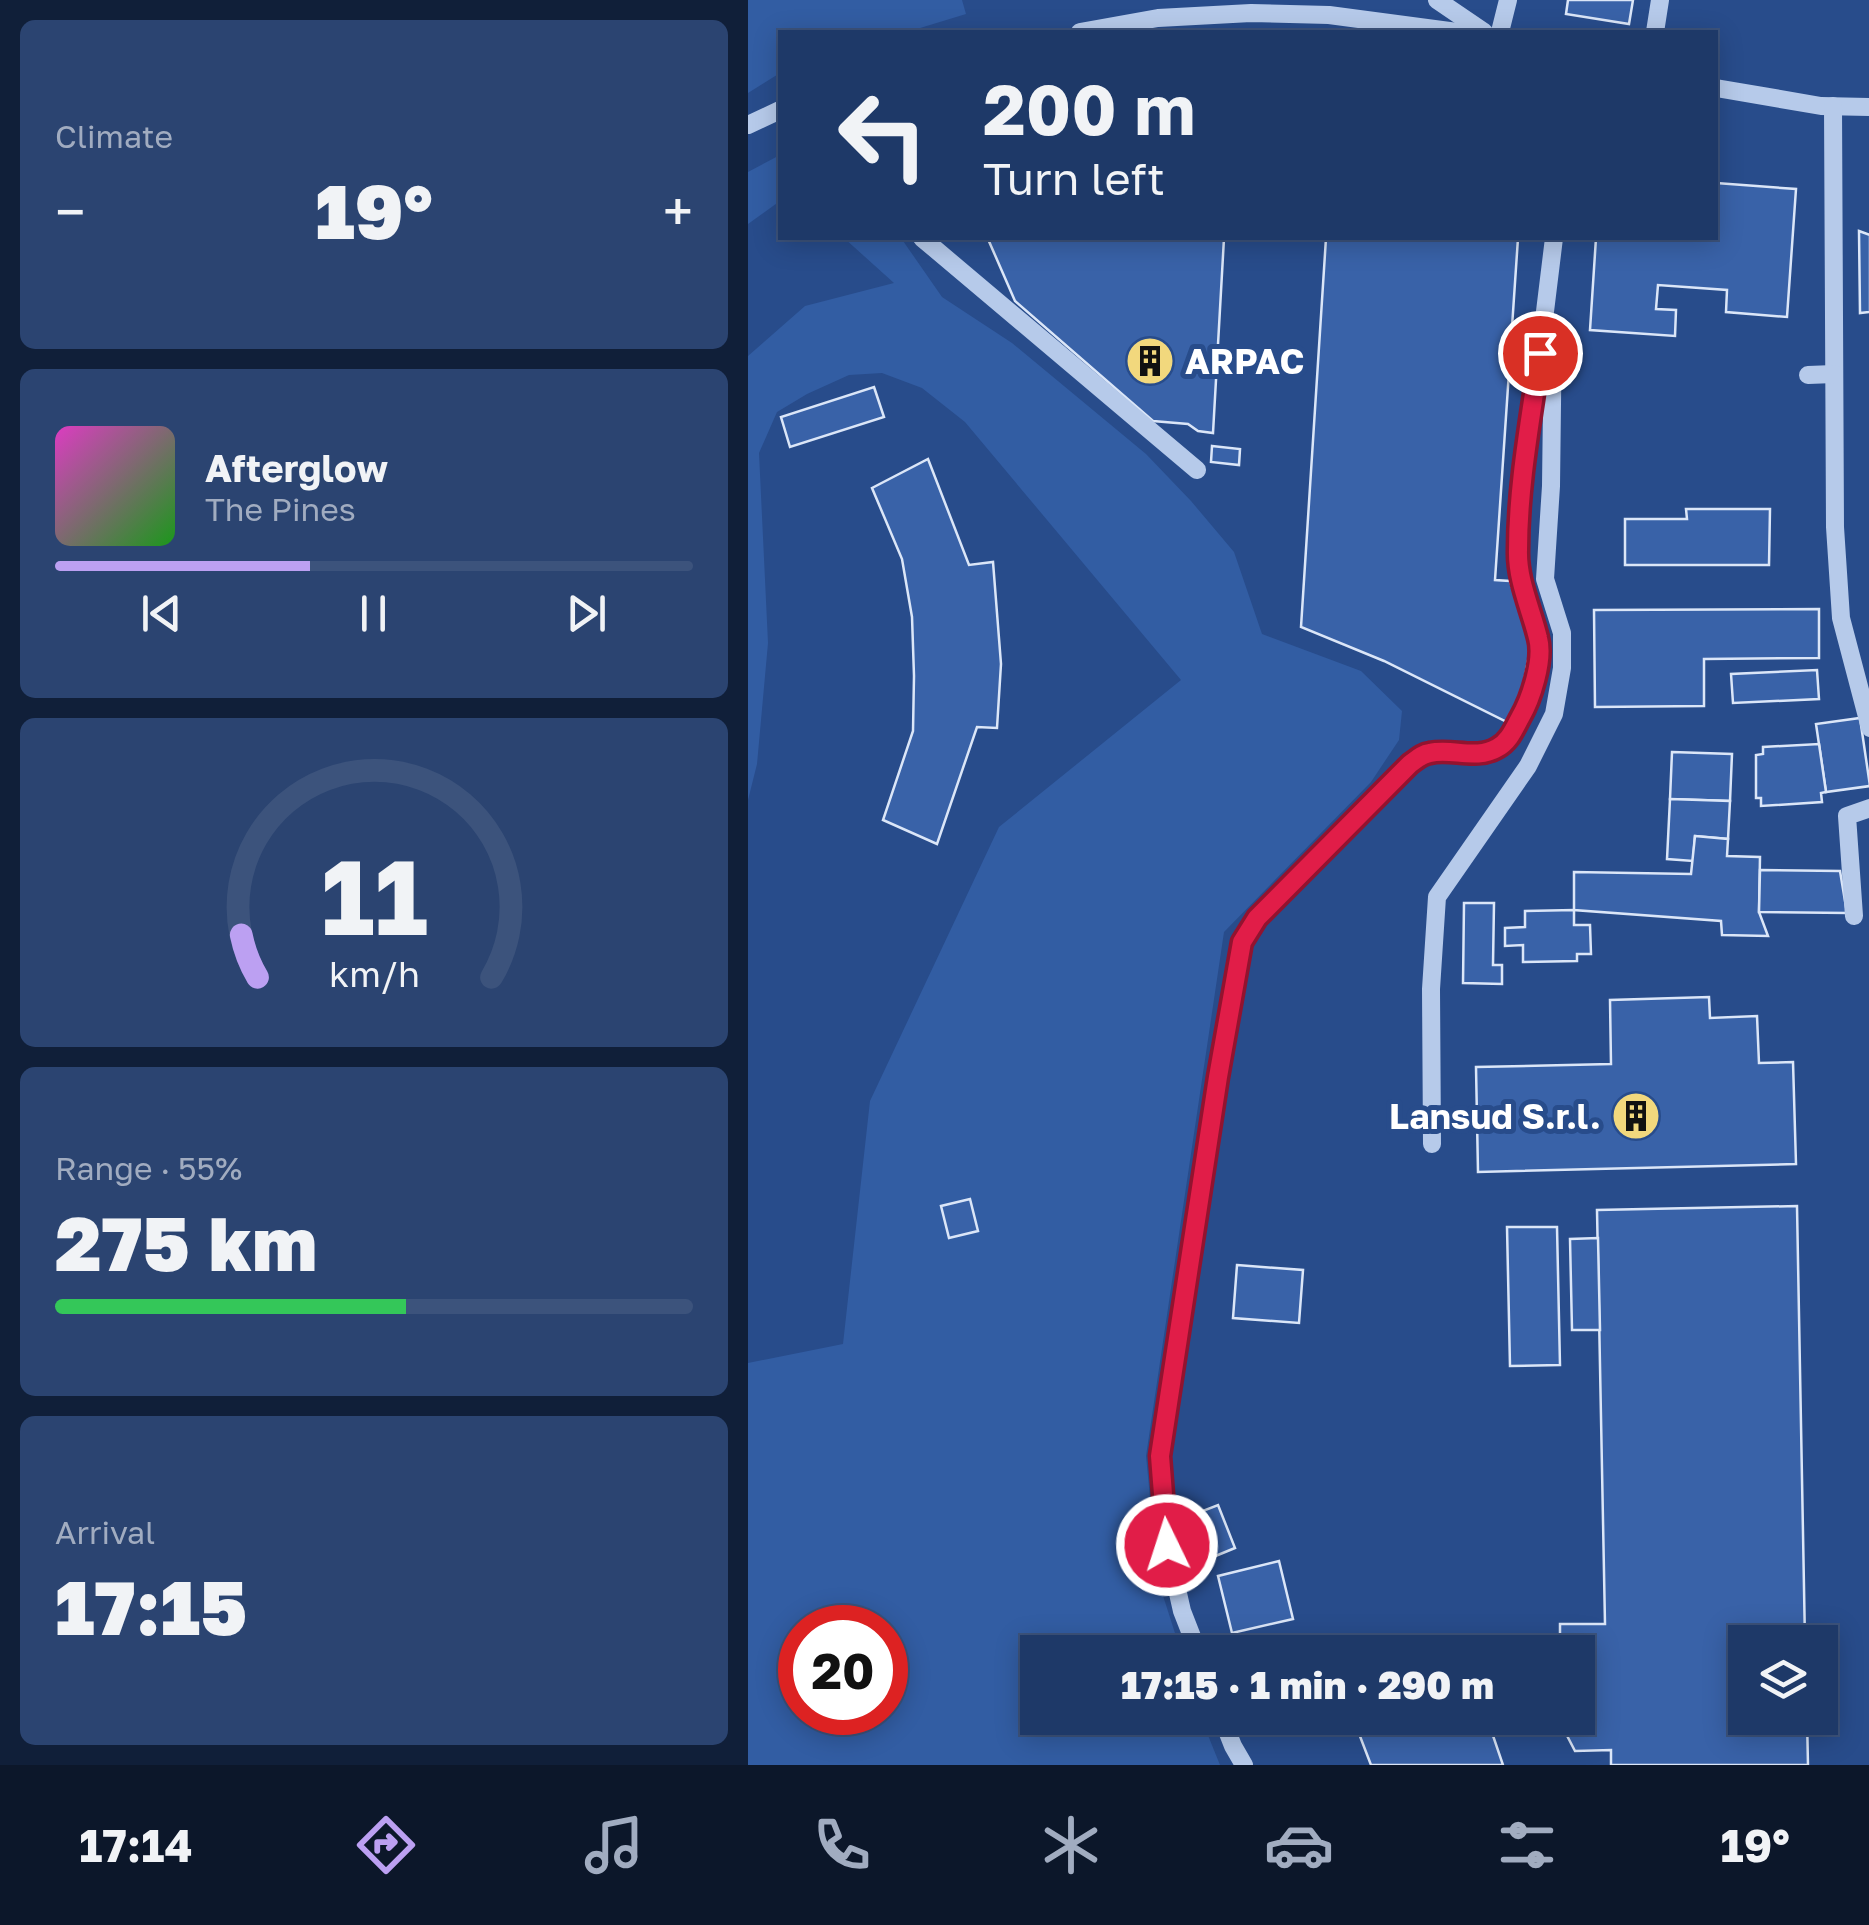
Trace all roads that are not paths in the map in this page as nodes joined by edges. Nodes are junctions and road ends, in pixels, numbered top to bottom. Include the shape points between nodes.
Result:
1 (1437, 0) edge
2 (1508, 0) edge
3 (1660, 0) edge
4 (1091, 30) edge
5 (1442, 30) edge
6 (1481, 30) edge
7 (1500, 30) edge
8 (1655, 30) edge
9 (1718, 88) edge
10 (1833, 106) junction
11 (1870, 107) edge
12 (778, 113) edge
13 (748, 125) edge
14 (924, 240) edge
15 (1554, 240) edge
16 (1554, 240) edge
17 (1808, 374) dead end
18 (1834, 374) junction
19 (1197, 470) dead end
20 (1870, 728) edge
21 (1870, 808) edge
22 (1854, 916) dead end
23 (1432, 1144) dead end
24 (1191, 1635) edge
25 (1229, 1735) edge
26 (1244, 1765) edge

1 - 6 street
2 - 7 street
3 - 8 street
4 - 5 street via 1251,12
9 - 10 street
10 - 11 street
10 - 18 street
12 - 13 street
14 - 19 street
15 - 23 street via 1545,580 1562,632 1562,668 1554,714 1528,766 1437,898
16 - 24 street via 1517,553 1540,642 1526,707 1497,749 1425,753 1410,764 1257,918 1242,942 1160,1456 1167,1545
17 - 18 street
18 - 20 street via 1841,618
21 - 22 street via 1848,816
25 - 26 street

